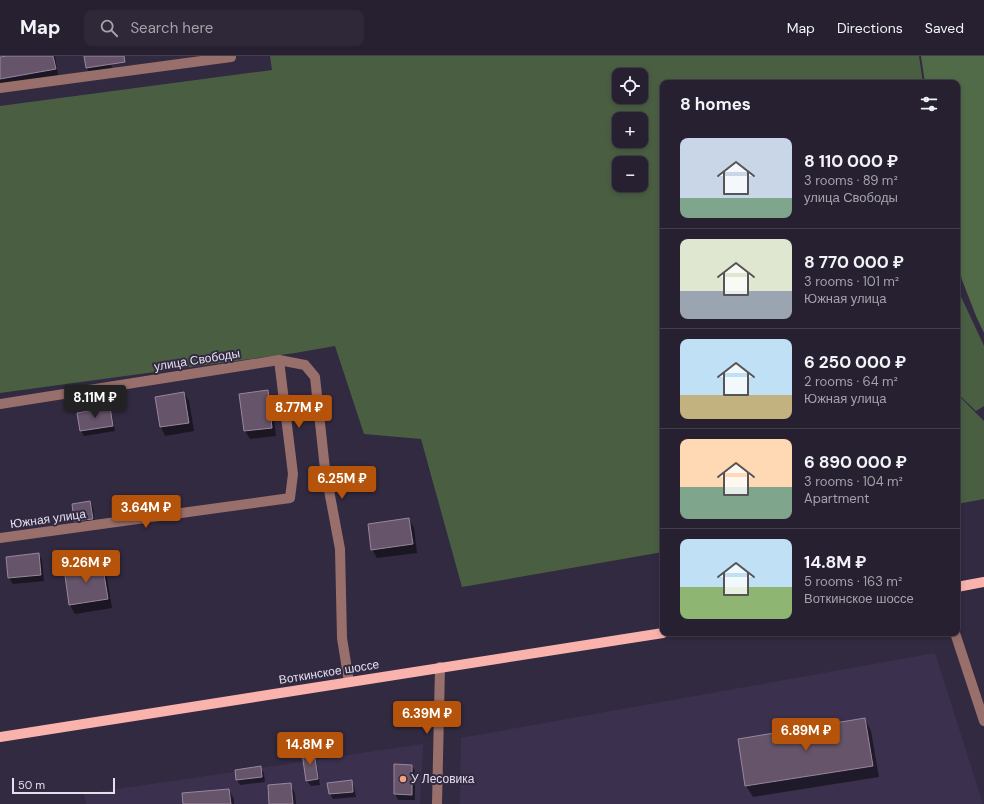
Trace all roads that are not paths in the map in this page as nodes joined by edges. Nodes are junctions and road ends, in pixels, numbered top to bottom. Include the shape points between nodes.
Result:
1 (231, 57) edge
2 (0, 88) edge
3 (279, 360) junction
4 (0, 404) edge
5 (0, 538) edge
6 (984, 582) edge
7 (960, 586) edge
8 (660, 633) edge
9 (956, 636) edge
10 (440, 668) junction
11 (349, 682) junction
12 (984, 722) edge
13 (0, 737) edge
14 (436, 804) edge

1 - 2 street
3 - 4 street, улица Свободы
3 - 5 street, Южная улица via 293,474 290,498
3 - 11 street, улица Свободы via 306,365 316,377 325,469 340,549 342,638
6 - 7 main road
8 - 10 main road, Воткинское шоссе
9 - 12 street
10 - 11 main road, Воткинское шоссе
10 - 14 street
11 - 13 main road, Воткинское шоссе

